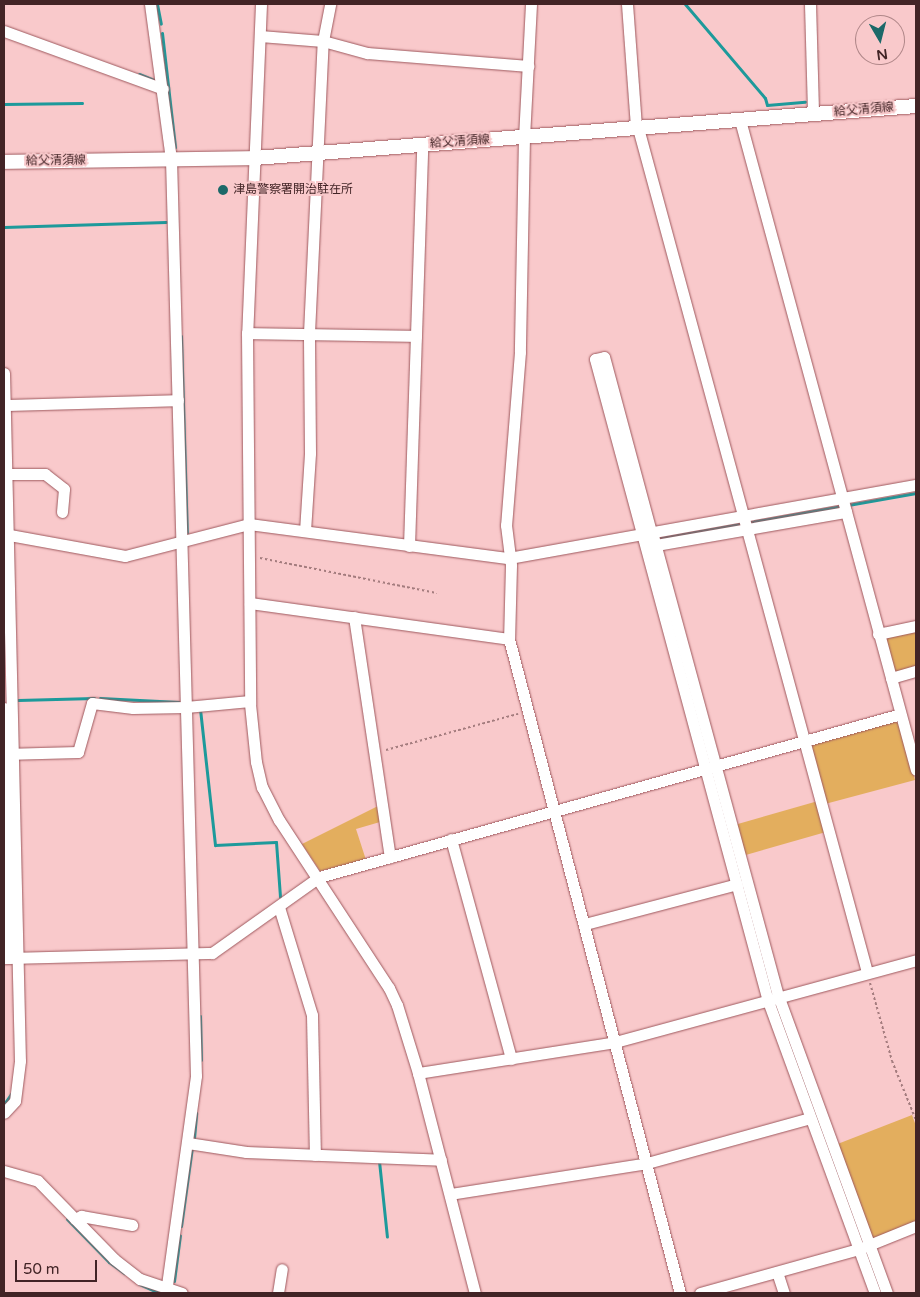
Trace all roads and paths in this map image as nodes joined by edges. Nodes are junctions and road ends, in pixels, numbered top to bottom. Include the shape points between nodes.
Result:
1 (150, 4) edge
2 (261, 4) edge
3 (330, 4) edge
4 (531, 4) edge
5 (627, 4) edge
6 (810, 4) edge
7 (4, 30) edge
8 (260, 36) junction
9 (323, 41) junction
10 (528, 66) junction
11 (163, 89) junction
12 (916, 106) edge
13 (813, 114) junction
14 (740, 120) junction
15 (637, 128) junction
16 (524, 137) junction
17 (422, 145) junction
18 (318, 153) junction
19 (254, 158) junction
20 (171, 159) junction
21 (4, 162) edge
22 (247, 332) junction
23 (309, 333) junction
24 (416, 336) junction
25 (4, 373) edge
26 (178, 400) junction
27 (4, 405) edge
28 (6, 474) junction
29 (916, 485) edge
30 (845, 506) junction
31 (62, 512) dead end
32 (745, 523) junction
33 (249, 524) junction
34 (305, 531) junction
35 (6, 535) edge
36 (652, 537) junction
37 (182, 544) junction
38 (409, 546) junction
39 (250, 556) junction
40 (509, 558) junction
41 (437, 593) dead end
42 (250, 603) junction
43 (354, 618) junction
44 (916, 626) edge
45 (878, 634) junction
46 (509, 639) junction
47 (916, 671) edge
48 (891, 678) junction
49 (250, 702) junction
50 (4, 708) edge
51 (186, 708) junction
52 (528, 711) junction
53 (901, 714) junction
54 (804, 741) junction
55 (374, 753) junction
56 (8, 754) edge
57 (711, 767) junction
58 (916, 770) edge
59 (554, 809) junction
60 (9, 827) edge
61 (451, 839) junction
62 (390, 856) junction
63 (319, 877) junction
64 (737, 884) junction
65 (279, 907) junction
66 (585, 924) junction
67 (193, 953) junction
68 (11, 957) edge
69 (916, 960) edge
70 (867, 972) junction
71 (774, 999) junction
72 (615, 1042) junction
73 (511, 1059) junction
74 (418, 1073) junction
75 (4, 1113) edge
76 (810, 1118) junction
77 (916, 1120) edge
78 (188, 1143) junction
79 (315, 1155) junction
80 (441, 1160) junction
81 (647, 1163) junction
82 (4, 1171) edge
83 (450, 1194) junction
84 (75, 1219) junction
85 (132, 1225) dead end
86 (916, 1226) edge
87 (870, 1245) junction
88 (859, 1249) junction
89 (282, 1269) dead end
90 (777, 1272) junction
91 (167, 1292) edge
92 (182, 1293) edge
93 (278, 1293) edge
94 (475, 1293) edge
95 (680, 1293) edge
96 (700, 1293) edge
97 (784, 1293) edge
98 (875, 1293) edge
99 (887, 1293) edge

1 - 11 street
2 - 8 street
3 - 9 street
4 - 10 street
5 - 15 street
6 - 13 street
7 - 11 street
8 - 9 street
8 - 19 street
9 - 10 street via 367,53
9 - 18 street
10 - 16 street
11 - 20 street
12 - 13 main road, 給父清須線
13 - 14 main road, 給父清須線
14 - 15 main road, 給父清須線
14 - 30 street
15 - 16 main road, 給父清須線
15 - 32 street
16 - 17 main road, 給父清須線
16 - 40 street via 520,352 506,525
17 - 18 main road, 給父清須線
17 - 24 street
18 - 19 main road, 給父清須線
18 - 23 street
19 - 20 main road, 給父清須線
19 - 22 street
20 - 21 main road, 給父清須線
20 - 26 street
22 - 23 street
22 - 33 street
23 - 24 street
23 - 34 street via 310,453
24 - 38 street
25 - 27 street
26 - 27 street
26 - 37 street
27 - 28 street
28 - 31 street via 45,474 64,489
28 - 35 street
29 - 30 street
30 - 32 street
30 - 45 street
32 - 36 street
32 - 54 street
33 - 34 street
33 - 37 street
33 - 39 street
34 - 38 street
35 - 37 street via 125,556
35 - 56 street
36 - 36 street via 595,359 604,356
36 - 40 street
36 - 57 street
36 - 57 street
37 - 51 street
38 - 40 street
39 - 41 path
39 - 42 street
40 - 46 street
42 - 43 street
42 - 49 street
43 - 46 street
43 - 55 street
44 - 45 street
45 - 48 street
46 - 52 street
47 - 48 street
48 - 53 street
49 - 51 street
49 - 63 street via 262,787 279,820
50 - 56 street
51 - 56 street via 133,708 92,703 78,752
51 - 67 street
52 - 55 path
52 - 59 street
53 - 54 street
53 - 58 street
54 - 57 street
54 - 70 street
55 - 62 street
56 - 60 street
57 - 59 street
57 - 64 street
57 - 71 street
59 - 61 street
59 - 66 street
60 - 68 street
61 - 62 street
61 - 73 street
62 - 63 street
63 - 65 street
63 - 74 street via 390,988
64 - 66 street
64 - 71 street
65 - 67 street via 212,953
65 - 79 street via 312,1015
66 - 72 street
67 - 68 street
67 - 78 street via 196,1076
68 - 75 street via 20,1061 15,1101
69 - 70 street
70 - 71 street
70 - 77 path via 892,1061
71 - 72 street
71 - 76 street
71 - 87 street
72 - 73 street
72 - 81 street
73 - 74 street
74 - 80 street
76 - 81 street
76 - 88 street
78 - 79 street via 246,1152
78 - 91 street
79 - 80 street
80 - 83 street
81 - 83 street
81 - 95 street
82 - 84 street via 38,1181
83 - 94 street
84 - 85 street via 80,1216
84 - 91 street via 114,1260 140,1279
86 - 87 street
87 - 88 street
87 - 99 street
88 - 90 street
88 - 98 street
89 - 93 street
90 - 96 street
90 - 97 street
91 - 92 street

